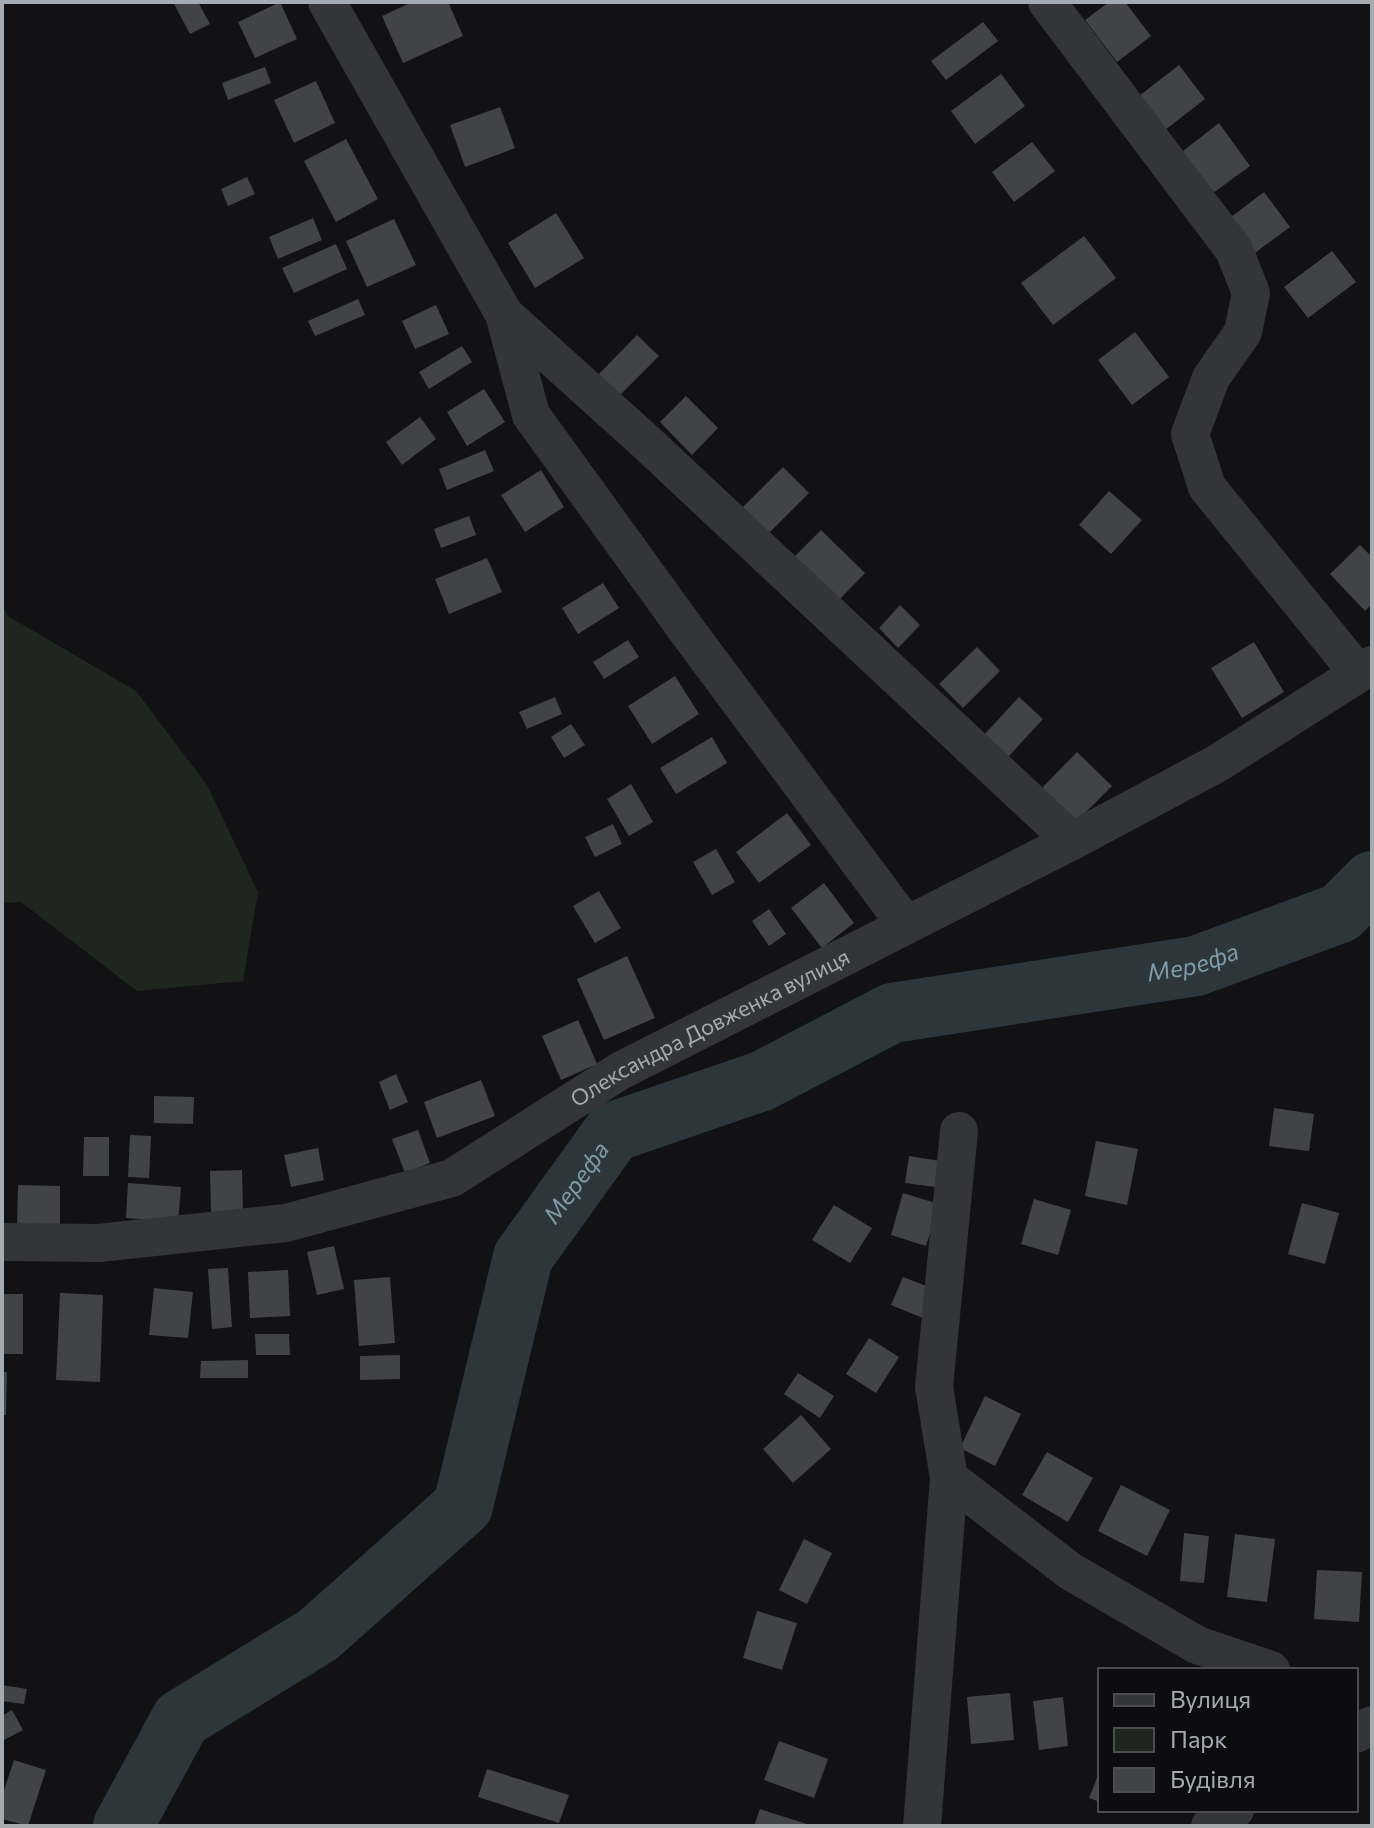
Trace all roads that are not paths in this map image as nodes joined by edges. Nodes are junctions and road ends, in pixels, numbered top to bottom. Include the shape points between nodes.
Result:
1 (327, 2) edge
2 (1047, 2) edge
3 (504, 314) junction
4 (1365, 669) edge
5 (1072, 841) junction
6 (906, 925) junction
7 (959, 1131) dead end
8 (2, 1242) edge
9 (949, 1478) junction
10 (1265, 1668) edge
11 (1232, 1812) edge
12 (922, 1826) edge
13 (1210, 1826) edge

1 - 3 street
2 - 4 street via 1234,250 1251,293 1243,332 1211,378 1190,434 1207,487
3 - 5 street
3 - 6 street via 531,415
4 - 5 street, Олександра Довженка вулиця via 1218,763
5 - 6 street, Олександра Довженка вулиця
6 - 8 street, Олександра Довженка вулиця via 620,1071 452,1178 286,1223 99,1243
7 - 9 street via 934,1387
9 - 10 street via 1083,1578 1197,1645
9 - 12 street
11 - 13 street

